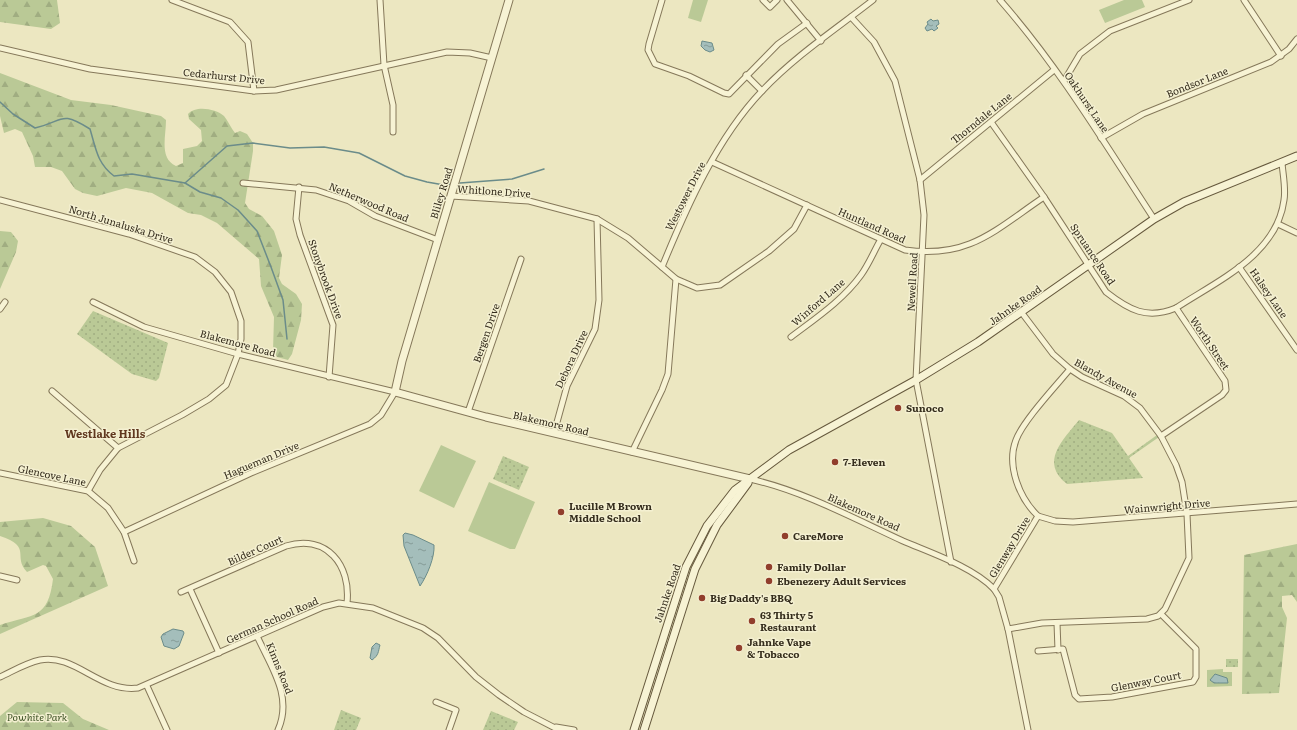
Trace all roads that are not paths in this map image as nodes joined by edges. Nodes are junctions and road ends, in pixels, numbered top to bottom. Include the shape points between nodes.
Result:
1 (172, 0) edge
2 (380, 0) edge
3 (509, 0) edge
4 (662, 0) edge
5 (763, 0) edge
6 (777, 0) edge
7 (787, 0) edge
8 (873, 0) edge
9 (1000, 0) edge
10 (1189, 0) edge
11 (1244, 0) edge
12 (852, 16) junction
13 (807, 23) junction
14 (1297, 39) edge
15 (821, 41) junction
16 (0, 48) edge
17 (1281, 56) junction
18 (492, 58) junction
19 (384, 65) junction
20 (1054, 70) junction
21 (746, 75) junction
22 (1064, 81) junction
23 (254, 91) junction
24 (762, 91) junction
25 (991, 122) junction
26 (393, 132) dead end
27 (1101, 138) junction
28 (1297, 156) edge
29 (712, 162) junction
30 (1282, 163) junction
31 (920, 180) junction
32 (243, 184) dead end
33 (299, 187) junction
34 (451, 196) junction
35 (1044, 197) junction
36 (0, 200) edge
37 (807, 206) junction
38 (597, 219) junction
39 (1154, 219) junction
40 (1278, 224) junction
41 (1297, 233) edge
42 (881, 239) junction
43 (438, 240) junction
44 (923, 252) junction
45 (522, 259) dead end
46 (1088, 266) junction
47 (662, 267) junction
48 (1239, 267) junction
49 (676, 279) junction
50 (5, 302) dead end
51 (93, 302) dead end
52 (1176, 308) junction
53 (0, 309) edge
54 (1022, 313) junction
55 (791, 337) dead end
56 (1297, 350) edge
57 (238, 354) junction
58 (1070, 369) junction
59 (329, 377) junction
60 (916, 380) junction
61 (52, 391) dead end
62 (395, 392) junction
63 (468, 412) junction
64 (554, 434) junction
65 (1161, 436) junction
66 (118, 448) junction
67 (632, 452) junction
68 (0, 473) edge
69 (750, 479) junction
70 (88, 491) junction
71 (1297, 504) edge
72 (1187, 514) junction
73 (1038, 516) junction
74 (124, 532) junction
75 (134, 560) dead end
76 (951, 562) junction
77 (0, 576) edge
78 (17, 580) dead end
79 (190, 588) junction
80 (994, 589) junction
81 (181, 592) dead end
82 (347, 603) junction
83 (1161, 614) junction
84 (1057, 623) junction
85 (1008, 629) junction
86 (257, 636) junction
87 (1058, 650) junction
88 (1038, 651) dead end
89 (219, 653) junction
90 (0, 677) edge
91 (148, 686) junction
92 (436, 702) dead end
93 (557, 728) edge
94 (167, 730) edge
95 (278, 730) edge
96 (449, 730) edge
97 (574, 730) edge
98 (634, 730) edge
99 (644, 730) edge
100 (1028, 730) edge

1 - 23 street via 230,22 248,42
2 - 19 street
3 - 18 main road, Bliley Road
4 - 21 street via 649,44 651,60 659,67 689,76 729,94
5 - 6 street via 770,7
7 - 13 street
8 - 12 street, Westower Drive
9 - 20 street, Oakhurst Lane via 1032,36
10 - 22 street via 1110,31 1080,54
11 - 17 street
12 - 15 street, Westower Drive
12 - 31 street, Newell Road via 874,42 895,81
13 - 15 street
13 - 21 street via 778,44
14 - 17 street, Bondsor Lane
15 - 24 street, Westower Drive via 787,67
16 - 23 street, Cedarhurst Drive via 90,69
17 - 27 street, Bondsor Lane via 1272,62 1143,114
18 - 19 street, Cedarhurst Drive via 470,53 447,52
18 - 34 main road, Bliley Road
19 - 23 street, Cedarhurst Drive via 276,90
19 - 26 street via 393,105
20 - 22 street, Oakhurst Lane
20 - 25 street, Thorndale Lane
21 - 24 street
22 - 27 street, Oakhurst Lane
24 - 29 street, Westower Drive via 731,128
25 - 31 street, Thorndale Lane
25 - 35 street, Spruance Road
27 - 39 street, Oakhurst Lane
28 - 30 main road, Jahnke Road
29 - 37 street, Huntland Road
29 - 47 street, Westower Drive via 680,222
30 - 39 main road, Jahnke Road via 1184,202
30 - 40 street, Spruance Road via 1285,199
31 - 44 street, Newell Road via 924,215
32 - 33 street, Netherwood Road
33 - 43 street, Netherwood Road via 316,190 349,202 375,216
33 - 59 street, Stonybrook Drive via 296,219 333,325
34 - 38 street, Whitlone Drive via 529,201
34 - 43 main road, Bliley Road
35 - 44 street, Huntland Road via 976,243 950,251
35 - 46 street, Spruance Road
36 - 57 street, North Junaluska Drive via 129,234 195,257 215,272 231,292 241,321
37 - 42 street, Huntland Road
37 - 49 street via 794,229 769,251 720,285 697,288
38 - 47 street, Whitlone Drive via 628,238
38 - 64 street, Debora Drive via 599,300 595,329 567,386
39 - 46 main road, Jahnke Road
40 - 41 street
40 - 48 street, Spruance Road via 1258,252
42 - 44 street, Huntland Road via 905,250
42 - 55 street, Winford Lane via 851,287 833,305
43 - 62 main road, Bliley Road
44 - 60 street, Newell Road
45 - 63 street, Bergen Drive
46 - 52 street, Spruance Road via 1106,292 1135,312 1165,313
46 - 54 main road, Jahnke Road
47 - 49 street
48 - 52 street, Spruance Road
48 - 56 street, Halsey Lane
49 - 67 street via 668,374
50 - 53 street
51 - 57 street, Blakemore Road via 144,327
52 - 65 street, Worth Street via 1225,381 1226,390
54 - 58 street, Blandy Avenue via 1053,354
54 - 60 main road, Jahnke Road
57 - 59 street, Blakemore Road
57 - 66 street, North Junaluska Drive via 226,385 182,415
58 - 65 street, Blandy Avenue via 1134,403
58 - 73 street, Glenway Drive via 1028,421 1016,441 1013,456 1018,490
59 - 62 street, Blakemore Road
60 - 69 main road, Jahnke Road via 789,450
60 - 76 street, Newell Road
61 - 66 street
62 - 63 main road, Blakemore Road
62 - 74 street, Hagueman Drive via 381,415 370,424 251,473
63 - 64 main road, Blakemore Road
64 - 67 main road, Blakemore Road
65 - 72 street, Blandy Avenue via 1180,477
66 - 70 street via 100,470
67 - 69 main road, Blakemore Road
68 - 70 street, Glencove Lane
69 - 76 street, Blakemore Road via 812,500
69 - 98 main road, Jahnke Road via 735,490 717,511 693,551 676,593
69 - 99 main road, Jahnke Road via 741,495 717,525 698,560 685,594
70 - 74 street, Glencove Lane via 108,508
71 - 72 street, Wainwright Drive
72 - 73 street, Wainwright Drive via 1073,522 1055,521
72 - 83 street, Blandy Avenue via 1188,558
73 - 80 street, Glenway Drive
74 - 75 street, Glencove Lane
76 - 80 street, Blakemore Road via 987,581
77 - 78 street
79 - 81 street, Bilder Court
79 - 82 street, Bilder Court via 286,546 305,543 326,550 341,565 348,583
79 - 89 street
80 - 85 street, Glenway Drive via 999,597
82 - 86 street, German School Road via 323,607
82 - 93 street, German School Road via 380,610 429,631 499,696
83 - 84 street via 1147,619
83 - 87 street, Glenway Court via 1196,649 1196,677 1193,682 1112,697 1079,699 1075,695 1063,649
84 - 85 street
84 - 87 street
85 - 100 street, Glenway Drive
86 - 89 street, German School Road
86 - 95 street, Kinns Road via 283,696 284,715
87 - 88 street
89 - 91 street, German School Road
90 - 91 street, German School Road via 35,662 51,660 66,663 116,688 130,690
91 - 94 street
92 - 96 street via 456,710
93 - 97 street, German School Road

